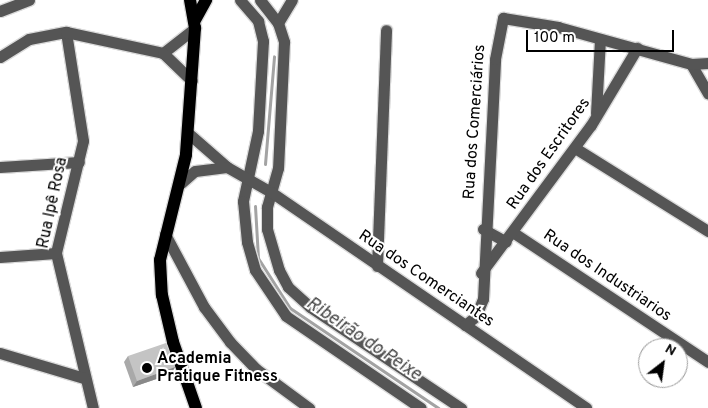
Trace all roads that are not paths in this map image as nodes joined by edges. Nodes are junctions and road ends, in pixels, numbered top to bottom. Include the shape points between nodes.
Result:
1 (30, 0) edge
2 (190, 0) edge
3 (206, 0) edge
4 (240, 0) edge
5 (260, 0) edge
6 (292, 0) edge
7 (0, 11) edge
8 (278, 23) junction
9 (195, 24) junction
10 (386, 30) dead end
11 (66, 32) junction
12 (600, 39) junction
13 (637, 48) junction
14 (163, 53) junction
15 (0, 57) edge
16 (708, 63) edge
17 (691, 64) junction
18 (192, 81) junction
19 (708, 94) edge
20 (595, 118) junction
21 (188, 133) junction
22 (575, 148) junction
23 (79, 162) junction
24 (0, 167) edge
25 (227, 167) junction
26 (248, 177) junction
27 (181, 183) junction
28 (272, 192) junction
29 (483, 229) junction
30 (708, 231) edge
31 (165, 234) junction
32 (510, 238) junction
33 (56, 253) junction
34 (0, 257) edge
35 (378, 266) junction
36 (481, 273) junction
37 (465, 325) junction
38 (0, 353) edge
39 (708, 362) edge
40 (84, 378) junction
41 (93, 408) edge
42 (196, 408) edge
43 (309, 408) edge
44 (421, 408) edge
45 (461, 408) edge
46 (586, 408) edge

1 - 7 street
2 - 9 main road
3 - 9 main road
4 - 26 street via 258,21 263,41 258,131
5 - 8 street
6 - 8 street
8 - 28 street via 284,63 278,168
9 - 14 street
9 - 18 main road
10 - 35 street
11 - 14 street
11 - 15 street via 29,39
11 - 23 street, Rua Ipê Rosa via 83,121
12 - 13 street
12 - 20 street
12 - 29 street, Rua dos Comerciários via 510,16 503,18 495,59
13 - 17 street
13 - 20 street, Rua dos Escritores
14 - 18 street
16 - 17 street
17 - 19 street
18 - 21 main road
20 - 22 street, Rua dos Escritores
21 - 25 street, Rua dos Comerciantes
21 - 27 main road
22 - 30 street
22 - 32 street, Rua dos Escritores
23 - 24 street
23 - 33 street, Rua Ipê Rosa
25 - 26 street, Rua dos Comerciantes
25 - 27 street via 195,170
26 - 28 street, Rua dos Comerciantes
26 - 44 street via 243,201 247,242 270,298 305,332
27 - 31 main road
28 - 35 street, Rua dos Comerciantes
28 - 45 street via 267,229 288,287 331,322
29 - 32 street
29 - 36 street, Rua dos Comerciários
31 - 42 main road via 160,260 162,295
31 - 43 street via 204,307 230,342 256,369
32 - 36 street, Rua dos Escritores
32 - 39 street, Rua dos Industriarios
33 - 34 street
33 - 40 street, Rua Ipê Rosa
35 - 37 street, Rua dos Comerciantes
36 - 37 street, Rua dos Comerciários via 481,308
37 - 46 street, Rua dos Comerciantes
38 - 40 street
40 - 41 street, Rua Ipê Rosa

